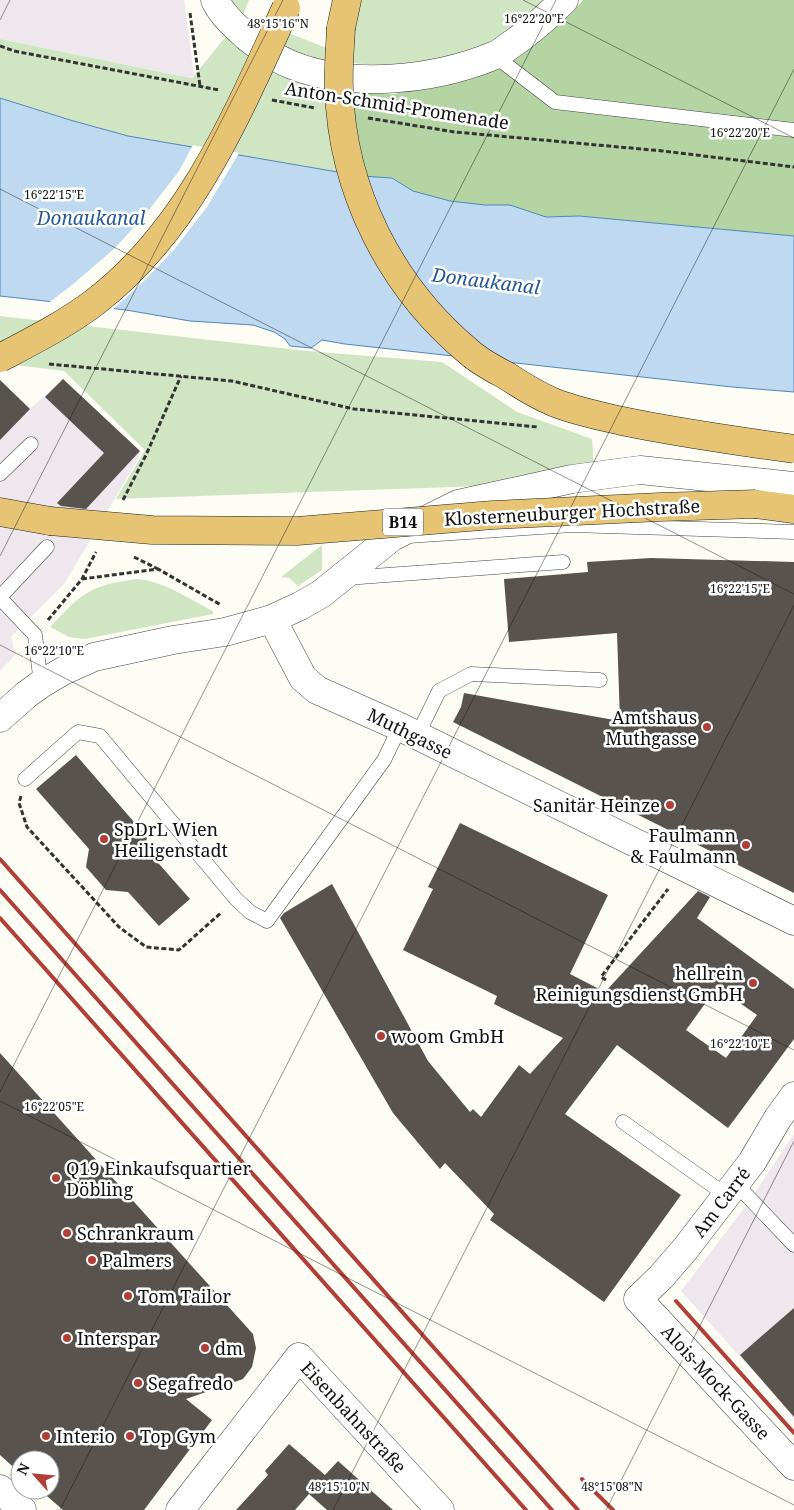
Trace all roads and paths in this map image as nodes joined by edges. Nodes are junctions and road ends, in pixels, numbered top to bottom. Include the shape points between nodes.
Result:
1 (215, 0) edge
2 (347, 0) edge
3 (564, 0) edge
4 (288, 4) edge
5 (189, 10) dead end
6 (0, 46) edge
7 (495, 56) junction
8 (200, 86) junction
9 (229, 92) dead end
10 (267, 99) dead end
11 (315, 108) dead end
12 (363, 117) dead end
13 (794, 130) edge
14 (794, 166) edge
15 (0, 358) edge
16 (48, 364) dead end
17 (545, 427) dead end
18 (31, 444) dead end
19 (794, 449) edge
20 (0, 474) edge
21 (794, 486) edge
22 (794, 503) edge
23 (756, 504) junction
24 (794, 509) edge
25 (0, 512) edge
26 (794, 532) edge
27 (392, 537) junction
28 (46, 547) dead end
29 (563, 562) dead end
30 (343, 578) junction
31 (82, 579) dead end
32 (0, 597) edge
33 (221, 605) dead end
34 (272, 619) junction
35 (600, 680) dead end
36 (41, 684) junction
37 (0, 718) edge
38 (408, 731) junction
39 (25, 779) joint
40 (685, 868) junction
41 (236, 899) junction
42 (794, 921) edge
43 (606, 980) dead end
44 (794, 1096) edge
45 (623, 1122) dead end
46 (730, 1189) junction
47 (794, 1245) edge
48 (638, 1299) joint
49 (794, 1466) edge
50 (0, 1490) edge
51 (22, 1510) edge
52 (180, 1510) edge
53 (440, 1510) edge

1 - 7 street via 235,26 270,53 292,65 322,73 383,80 452,69
2 - 19 highway, bridge via 341,28 339,89 345,140 358,195 377,239 407,288 437,322 470,354 554,402 653,428
3 - 7 street via 532,30
4 - 15 highway, bridge via 225,139 164,232 95,302
5 - 8 path
6 - 8 path
7 - 13 lane via 555,102
8 - 9 path
10 - 11 path, Anton-Schmid-Promenade
12 - 14 path, Anton-Schmid-Promenade via 455,132
16 - 17 path via 232,381 354,409
18 - 20 lane
21 - 27 street via 640,470 582,478 458,504
22 - 23 highway, B14
23 - 24 highway
23 - 25 highway, Klosterneuburger Hochstraße / B14, bridge via 493,515 297,531 152,530 50,521
26 - 27 lane via 572,525
27 - 30 street
28 - 32 lane
29 - 30 lane
30 - 34 street via 309,602
31 - 33 path via 158,569
32 - 36 lane via 35,635
34 - 36 street via 225,632 94,657
34 - 38 street, Muthgasse via 309,684
35 - 38 lane via 471,674 440,691
36 - 37 street
38 - 40 street, Muthgasse
38 - 41 lane via 267,921
39 - 41 lane via 78,732 100,736
39 - 41 path via 19,803 27,827 119,927 146,947 179,950
40 - 42 street, Muthgasse
40 - 43 path via 601,977
44 - 46 street, Am Carré via 752,1162
45 - 46 lane
46 - 47 lane
46 - 48 street, Am Carré via 661,1278
48 - 49 street, Alois-Mock-Gasse
50 - 51 street
52 - 53 street, Eisenbahnstraße via 299,1357

